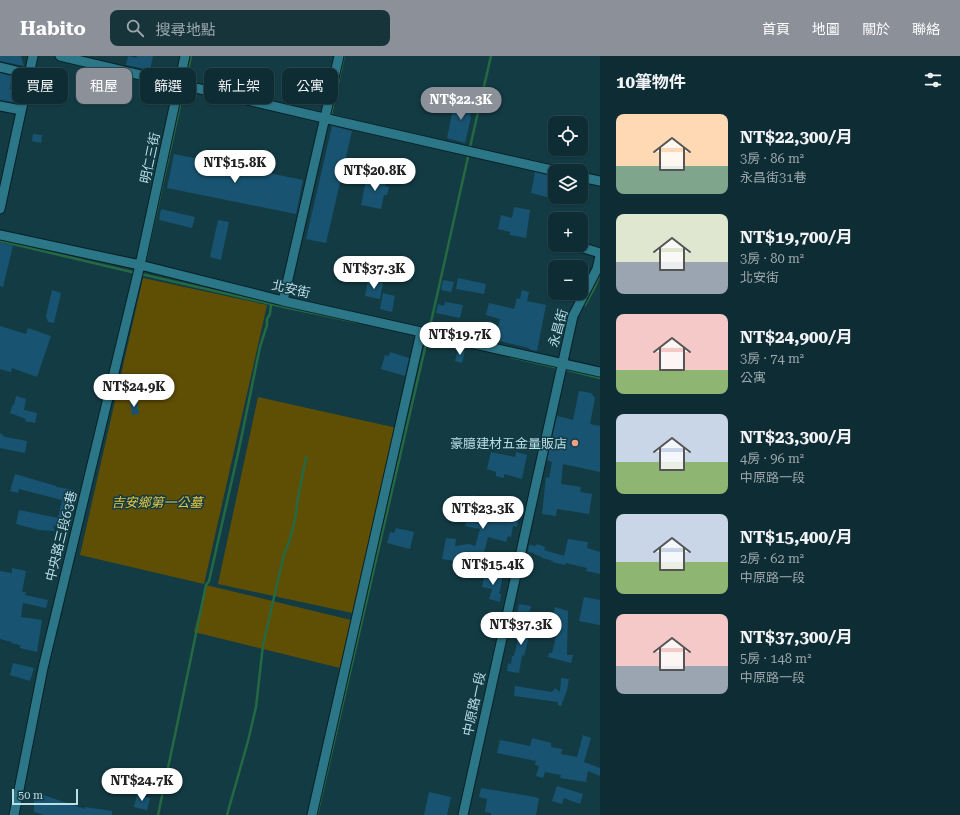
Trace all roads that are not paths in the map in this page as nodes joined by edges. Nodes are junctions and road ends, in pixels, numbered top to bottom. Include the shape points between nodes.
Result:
1 (33, 56) edge
2 (60, 56) edge
3 (185, 56) edge
4 (339, 56) edge
5 (0, 67) edge
6 (30, 68) edge
7 (182, 68) edge
8 (12, 70) edge
9 (140, 75) edge
10 (196, 88) edge
11 (22, 104) edge
12 (175, 104) edge
13 (0, 106) edge
14 (21, 110) junction
15 (325, 118) junction
16 (548, 169) edge
17 (588, 178) edge
18 (600, 181) edge
19 (0, 209) edge
20 (0, 235) edge
21 (588, 249) edge
22 (600, 253) edge
23 (600, 256) edge
24 (140, 265) junction
25 (283, 301) junction
26 (421, 332) junction
27 (562, 364) junction
28 (600, 372) edge
29 (14, 815) edge
30 (312, 815) edge
31 (463, 815) edge

1 - 6 street
2 - 9 street
3 - 7 street, 明仁三街
4 - 15 street
5 - 8 street
10 - 15 street
11 - 14 street
12 - 24 street, 明仁三街
13 - 14 street
14 - 19 street
15 - 16 street
15 - 25 street
17 - 18 street
20 - 24 street, 北安街
21 - 22 street
23 - 27 street, 永昌街 via 597,269 573,316
24 - 25 street, 北安街
24 - 29 street, 中央路三段63巷 via 43,668
25 - 26 street, 北安街
26 - 27 street, 北安街
26 - 30 street
27 - 28 street, 北安街
27 - 31 street, 中原路一段

